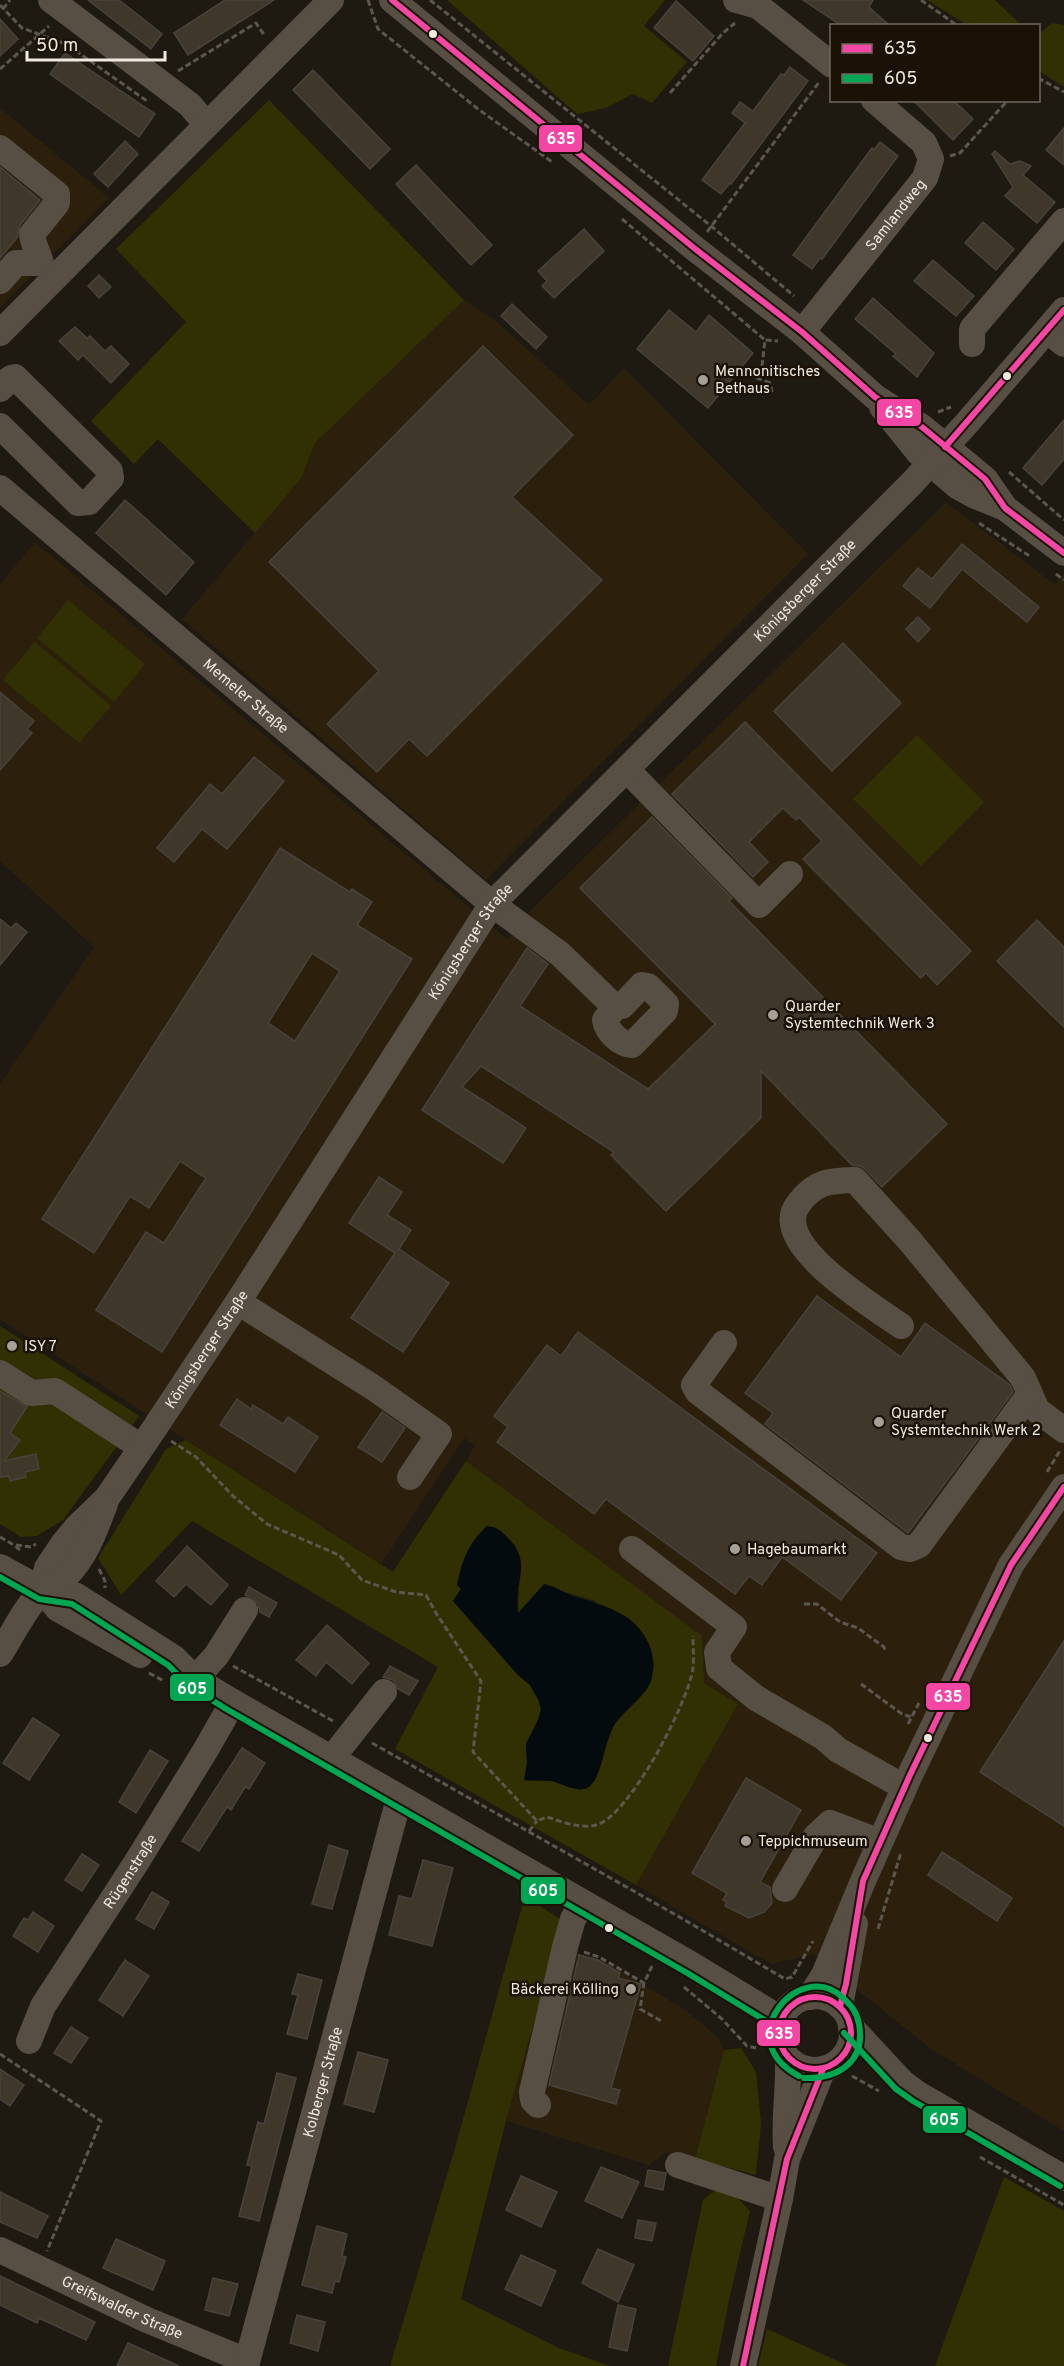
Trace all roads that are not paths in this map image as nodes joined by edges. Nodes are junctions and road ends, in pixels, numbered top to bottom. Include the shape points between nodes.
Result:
1 (331, 0) edge
2 (392, 0) edge
3 (747, 3) edge
4 (58, 5) edge
5 (829, 69) edge
6 (876, 102) edge
7 (206, 124) junction
8 (0, 148) edge
9 (1064, 221) edge
10 (47, 271) junction
11 (0, 281) edge
12 (1064, 310) edge
13 (799, 331) junction
14 (0, 333) edge
15 (1056, 337) edge
16 (972, 344) dead end
17 (0, 389) edge
18 (0, 426) edge
19 (938, 455) junction
20 (0, 488) edge
21 (1059, 563) edge
22 (627, 770) junction
23 (790, 874) dead end
24 (492, 904) junction
25 (615, 1007) dead end
26 (238, 1302) junction
27 (901, 1326) dead end
28 (724, 1343) dead end
29 (0, 1373) edge
30 (1029, 1395) junction
31 (1064, 1430) edge
32 (148, 1438) junction
33 (410, 1477) dead end
34 (1064, 1487) edge
35 (632, 1549) dead end
36 (0, 1567) edge
37 (42, 1590) junction
38 (245, 1610) dead end
39 (0, 1654) edge
40 (195, 1679) junction
41 (384, 1692) dead end
42 (232, 1702) junction
43 (332, 1758) junction
44 (904, 1786) junction
45 (402, 1798) junction
46 (880, 1842) junction
47 (863, 1881) junction
48 (785, 1889) dead end
49 (583, 1903) junction
50 (810, 1997) junction
51 (845, 2017) junction
52 (781, 2019) junction
53 (29, 2042) dead end
54 (788, 2059) junction
55 (833, 2064) junction
56 (903, 2083) junction
57 (538, 2105) dead end
58 (787, 2159) junction
59 (678, 2165) dead end
60 (1064, 2178) edge
61 (780, 2199) junction
62 (0, 2250) edge
63 (247, 2364) edge
64 (743, 2366) edge

1 - 7 street
2 - 13 street
3 - 5 street
4 - 7 street via 160,95 190,105
6 - 13 street, Samlandweg via 924,143 931,159 925,178
7 - 10 street
8 - 10 street via 57,194 57,203 32,234
9 - 16 street via 972,329
10 - 11 street via 16,263
10 - 14 street
12 - 15 street, Königsberger Straße
13 - 19 street via 875,397 922,427
15 - 19 street, Königsberger Straße
17 - 18 street via 15,378 110,471 111,478 89,502 78,503
19 - 21 street via 985,479 1005,508
19 - 22 street, Königsberger Straße
20 - 24 street, Memeler Straße
22 - 23 street via 759,905
22 - 24 street, Königsberger Straße
24 - 25 street, Memeler Straße via 560,954
24 - 26 street, Königsberger Straße
26 - 32 street, Königsberger Straße
26 - 33 street via 439,1434
27 - 30 street via 812,1259 801,1244 793,1219 796,1206 807,1192 826,1181 855,1180 1023,1378
28 - 30 street via 694,1385 698,1392 910,1550 919,1545
29 - 32 street via 31,1393 55,1390
30 - 31 street via 1037,1410
32 - 37 street, Königsberger Straße via 107,1498 63,1544 47,1568
34 - 44 street via 1011,1565
35 - 44 street via 734,1627 717,1652 719,1668 756,1698
36 - 37 street
37 - 39 street, Königsberger Straße
37 - 40 street via 75,1595 174,1658
38 - 40 street via 216,1656
40 - 42 street
41 - 43 street
42 - 43 street
42 - 53 street, Rügenstraße via 206,1751 43,2006
43 - 45 street
44 - 46 street
45 - 49 street
45 - 63 street, Kolberger Straße
46 - 47 street
46 - 48 street via 830,1823 816,1836
47 - 50 street via 824,1975
47 - 51 street via 846,1984
49 - 52 street
49 - 57 street via 573,1918 565,1947 532,2092
50 - 51 street via 831,2000
50 - 52 street via 792,2004
51 - 55 street via 849,2047
51 - 56 street
52 - 54 street via 779,2040
54 - 55 street via 804,2069
54 - 58 street via 784,2124
55 - 56 street via 861,2063
55 - 58 street
56 - 60 street
58 - 61 street
59 - 61 street
61 - 64 street
62 - 63 street, Greifswalder Straße

